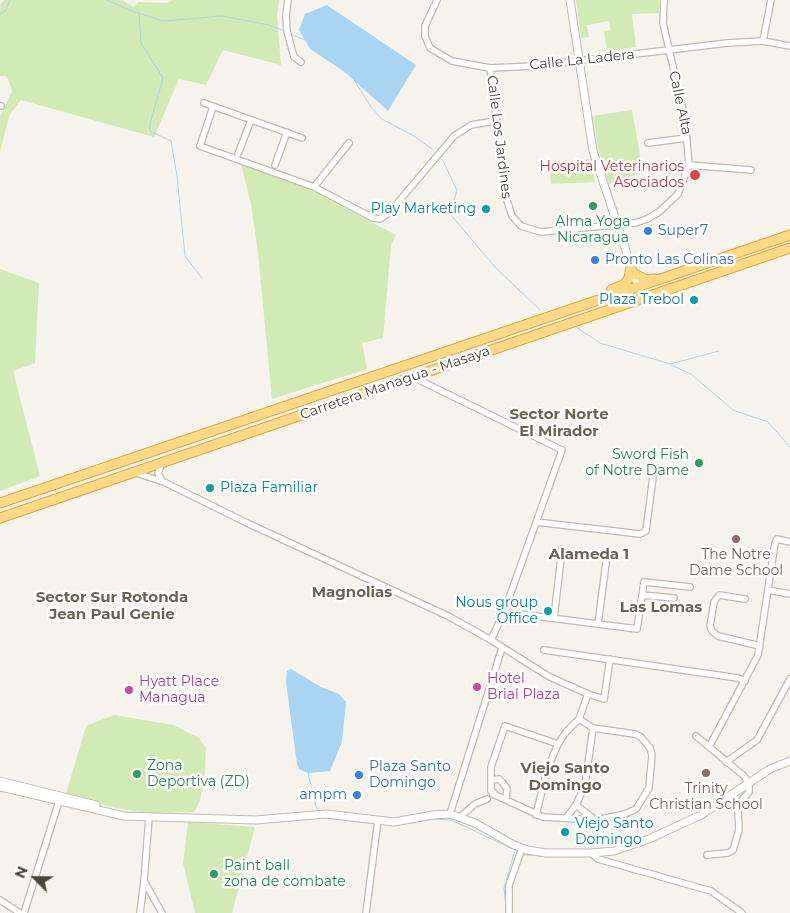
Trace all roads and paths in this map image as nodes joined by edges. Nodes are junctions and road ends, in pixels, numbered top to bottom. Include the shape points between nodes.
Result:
1 (288, 0) edge
2 (437, 0) edge
3 (570, 0) edge
4 (664, 0) edge
5 (771, 0) edge
6 (763, 41) junction
7 (790, 46) edge
8 (669, 50) junction
9 (580, 60) junction
10 (301, 62) dead end
11 (490, 68) junction
12 (204, 103) dead end
13 (213, 107) junction
14 (251, 120) junction
15 (495, 121) junction
16 (287, 132) junction
17 (302, 138) dead end
18 (687, 138) junction
19 (350, 143) dead end
20 (648, 143) dead end
21 (238, 154) dead end
22 (275, 165) dead end
23 (688, 166) junction
24 (751, 170) dead end
25 (314, 187) junction
26 (616, 225) junction
27 (790, 236) edge
28 (790, 248) edge
29 (632, 270) junction
30 (659, 279) junction
31 (690, 282) junction
32 (638, 287) junction
33 (598, 300) junction
34 (589, 317) junction
35 (413, 378) junction
36 (162, 463) junction
37 (654, 470) dead end
38 (132, 473) junction
39 (164, 482) junction
40 (0, 503) edge
41 (0, 518) edge
42 (536, 522) junction
43 (790, 542) edge
44 (562, 549) dead end
45 (606, 563) dead end
46 (690, 587) dead end
47 (768, 590) junction
48 (790, 594) edge
49 (642, 595) junction
50 (674, 598) dead end
51 (745, 599) dead end
52 (504, 612) junction
53 (554, 618) junction
54 (598, 624) junction
55 (491, 640) junction
56 (760, 646) junction
57 (502, 648) junction
58 (544, 650) dead end
59 (610, 659) junction
60 (790, 679) edge
61 (745, 681) junction
62 (588, 694) junction
63 (579, 719) junction
64 (594, 728) junction
65 (696, 736) dead end
66 (558, 744) junction
67 (709, 747) junction
68 (790, 761) edge
69 (726, 762) junction
70 (492, 780) junction
71 (0, 781) edge
72 (749, 784) junction
73 (0, 787) edge
74 (60, 798) junction
75 (487, 799) dead end
76 (506, 800) junction
77 (576, 805) junction
78 (450, 814) junction
79 (536, 815) junction
80 (149, 817) junction
81 (460, 817) junction
82 (566, 818) junction
83 (378, 820) junction
84 (596, 820) junction
85 (522, 848) junction
86 (591, 853) junction
87 (707, 855) dead end
88 (144, 881) junction
89 (0, 900) edge
90 (20, 913) edge
91 (24, 913) edge
92 (140, 913) edge
93 (162, 913) edge
94 (366, 913) edge
95 (509, 913) edge
96 (742, 913) edge

1 - 10 street via 288,31 294,57
2 - 11 street, Calle La Ladera via 424,28 430,48 452,61
3 - 9 street
4 - 8 street, Calle Alta via 663,23
5 - 6 street
6 - 7 street, Calle La Ladera
6 - 8 street, Calle La Ladera
8 - 9 street, Calle La Ladera
8 - 18 street, Calle Alta
9 - 11 street, Calle La Ladera
9 - 26 street via 592,151
11 - 15 street, Calle Los Jardines
12 - 13 street
13 - 14 street
13 - 25 street via 200,146
14 - 16 street
14 - 21 street
15 - 25 street via 471,125 454,136 389,213 380,219
15 - 26 street, Calle Los Jardines via 506,197 512,216 521,226 541,232
16 - 17 street
16 - 22 street
18 - 20 street
18 - 23 street, Calle Alta
19 - 25 street
23 - 24 street
23 - 26 street, Calle Alta via 678,194 659,212 635,223
26 - 29 street
27 - 30 highway, Carretera Managua - Masaya
28 - 31 highway, Carretera Managua - Masaya
29 - 30 highway via 646,280
29 - 32 street
29 - 33 highway via 624,284
30 - 32 highway, Carretera Managua - Masaya
31 - 32 highway via 646,292
31 - 34 highway, Carretera Managua - Masaya
32 - 33 highway, Carretera Managua - Masaya
32 - 34 highway via 632,298 598,310
33 - 40 highway, Carretera Managua - Masaya
34 - 35 highway, Carretera Managua - Masaya
35 - 36 highway, Carretera Managua - Masaya
35 - 42 street via 562,450
36 - 38 highway, Carretera Managua - Masaya
36 - 39 street via 158,474
37 - 42 street via 646,532 640,534
38 - 39 street
38 - 41 highway, Carretera Managua - Masaya
39 - 55 street via 448,616
42 - 52 street
43 - 47 street via 777,539
44 - 53 street
45 - 54 street
46 - 49 street via 644,582
47 - 48 street
47 - 56 street
49 - 50 street
49 - 54 street via 637,630
51 - 56 street via 719,595 714,602 710,626 718,636
52 - 53 street
52 - 55 street
53 - 54 street
55 - 57 street
56 - 61 street
57 - 62 street via 548,676
57 - 78 street
58 - 59 street
59 - 61 street
59 - 62 street via 604,699
60 - 69 street via 757,740
61 - 67 street
62 - 63 street
63 - 64 street
63 - 66 street
64 - 77 street via 588,773
64 - 84 street via 635,734 641,737 652,755 649,788 636,809
65 - 67 street
66 - 70 street via 505,726 491,767
66 - 79 street via 547,770
67 - 69 street
68 - 72 street via 770,769
69 - 72 street
70 - 76 street via 493,794
70 - 76 street via 499,779 503,783
71 - 74 street
72 - 86 street via 701,816 649,839 614,851
72 - 87 street via 749,792 738,809 739,830 733,850
73 - 74 street
74 - 80 street via 98,806 112,813
74 - 91 street
75 - 81 street
76 - 79 street
77 - 82 street
77 - 84 street
78 - 81 street
78 - 83 street via 394,822
79 - 82 street
80 - 83 street via 256,820 326,814
80 - 88 street
81 - 85 street
82 - 84 street
83 - 94 street
85 - 86 street via 546,853
85 - 95 street via 508,885
86 - 96 street via 598,859 711,891
88 - 92 street
88 - 93 street
89 - 90 street

